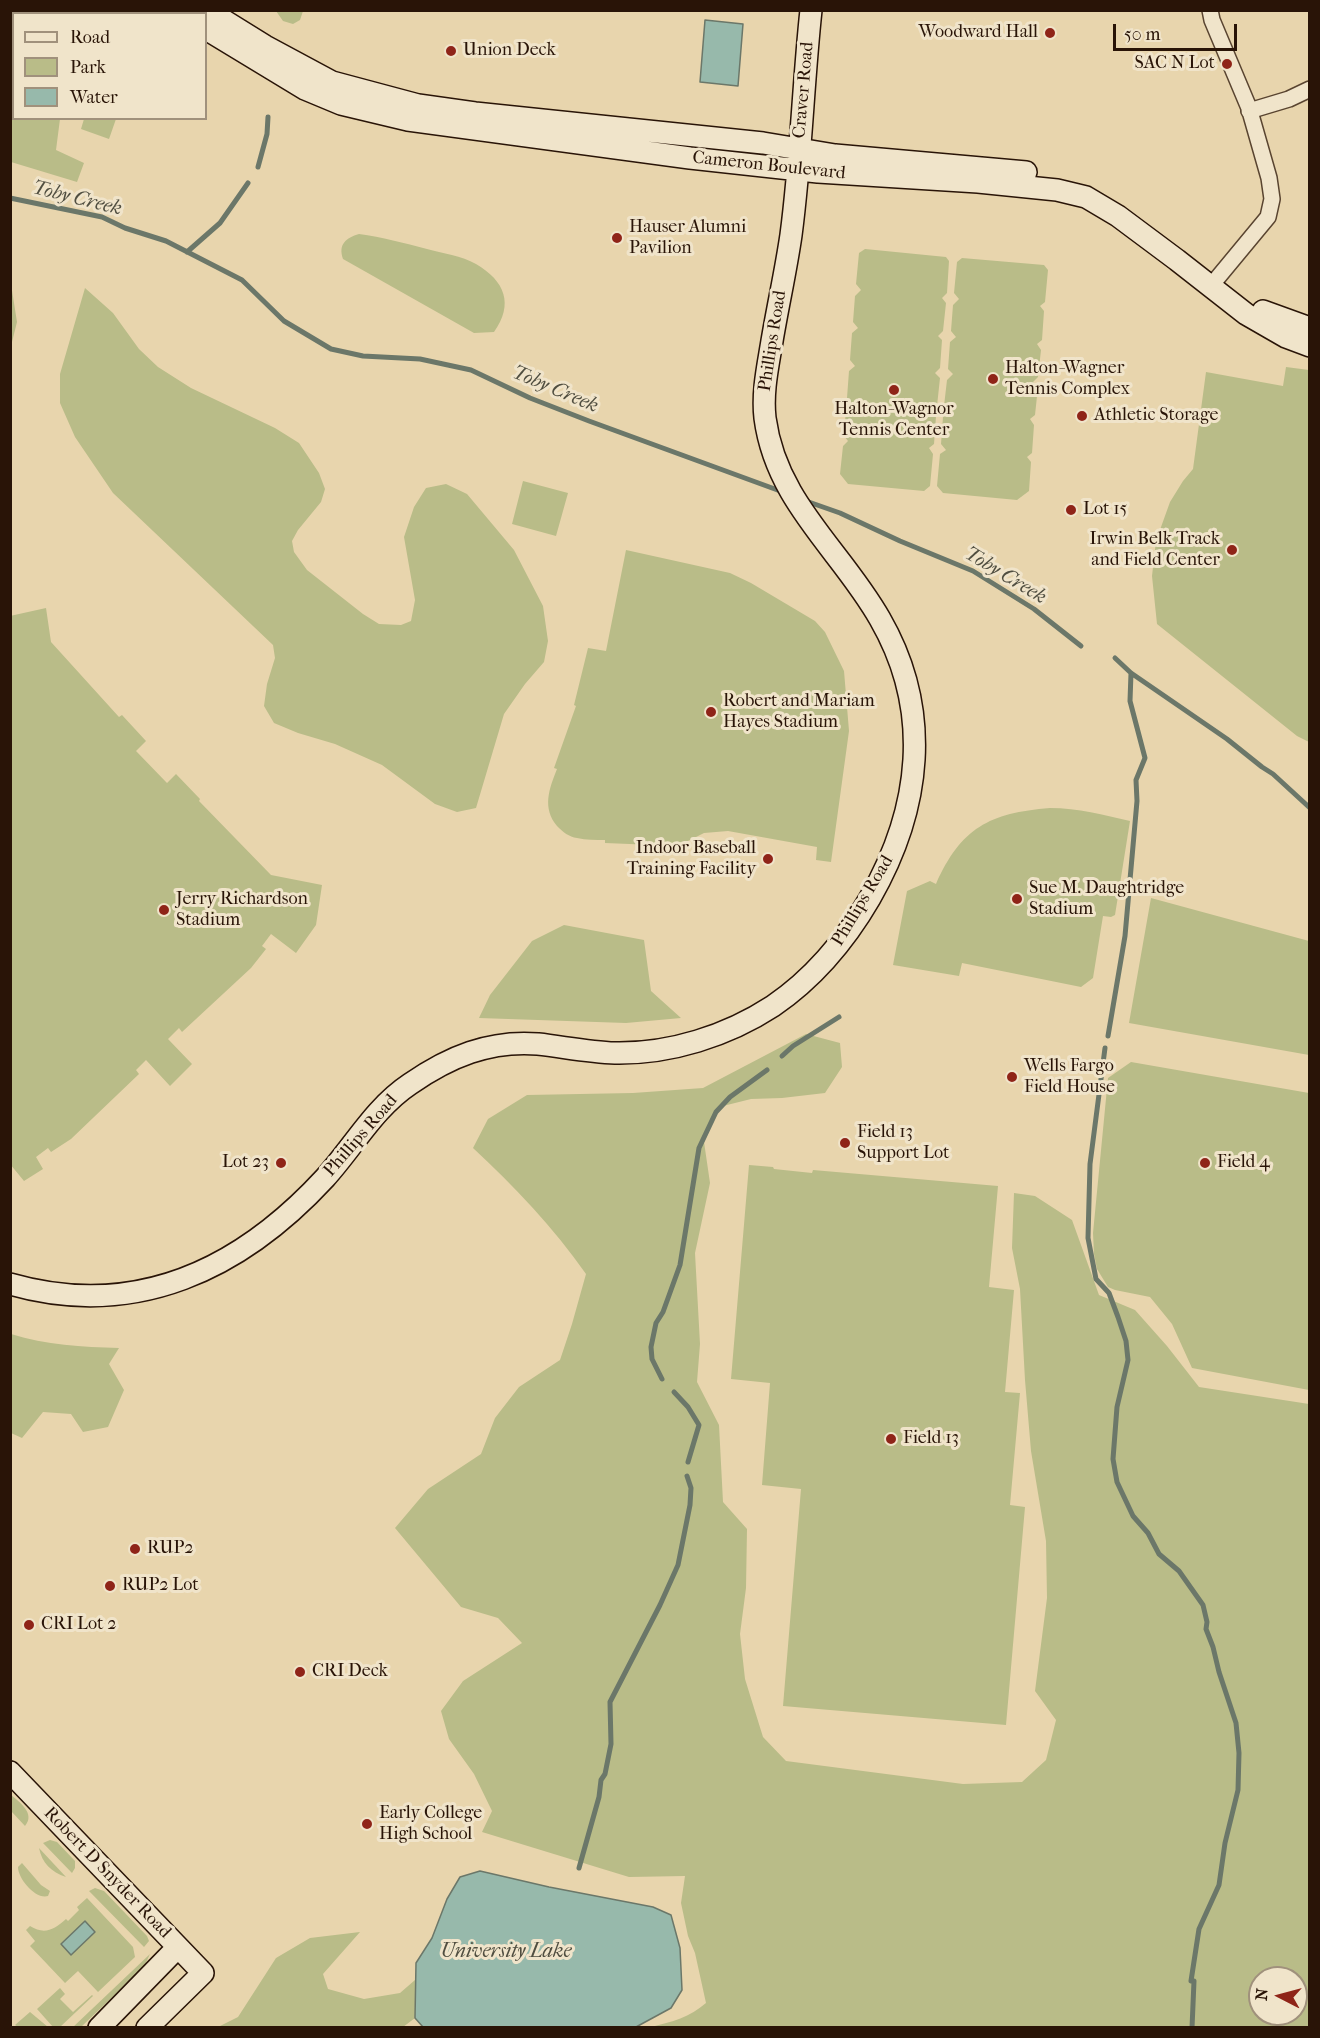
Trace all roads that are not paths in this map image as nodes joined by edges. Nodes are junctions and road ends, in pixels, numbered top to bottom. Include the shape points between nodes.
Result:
1 (207, 10) edge
2 (811, 10) edge
3 (1210, 10) edge
4 (207, 30) edge
5 (1310, 89) edge
6 (1249, 111) junction
7 (798, 159) junction
8 (1213, 283) junction
9 (1310, 328) edge
10 (1310, 346) edge
11 (10, 1284) edge
12 (10, 1772) edge
13 (178, 1947) junction
14 (99, 2028) edge
15 (147, 2028) edge

1 - 7 street, Cameron Boulevard via 265,46 348,88 475,113 763,143
2 - 7 street, Craver Road
3 - 6 street
4 - 7 street, Cameron Boulevard via 296,84 335,102 372,112 460,128 690,158
5 - 6 street
6 - 8 street via 1269,178 1270,212
7 - 8 street, Cameron Boulevard via 857,158 963,165 1078,180 1120,201
7 - 11 street, Phillips Road via 791,234 765,379 768,436 790,493 873,607 897,654 914,723 914,769 903,826 879,882 846,936 788,996 715,1035 679,1046 613,1053 505,1044 446,1061 384,1105 328,1175 279,1223 214,1266 139,1291 93,1295 44,1292
8 - 9 street, Cameron Boulevard via 1257,308
8 - 10 street, Cameron Boulevard via 1256,321
12 - 13 street, Robert D Snyder Road
13 - 14 street
13 - 15 street, Robert D Snyder Road via 203,1973

